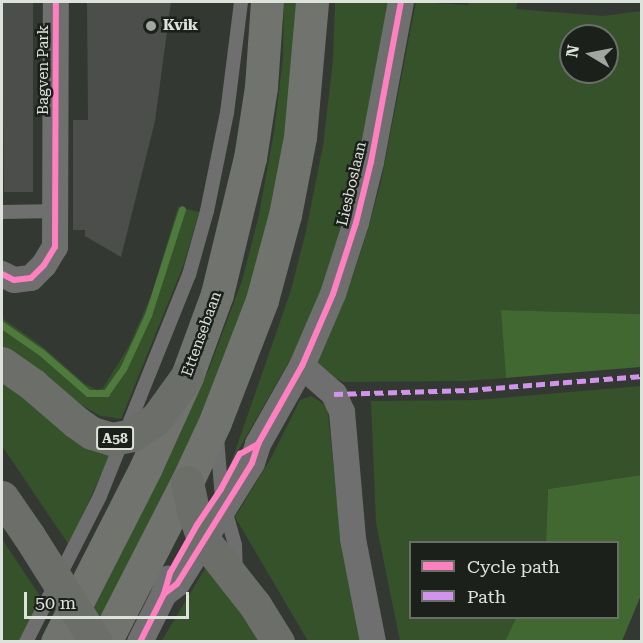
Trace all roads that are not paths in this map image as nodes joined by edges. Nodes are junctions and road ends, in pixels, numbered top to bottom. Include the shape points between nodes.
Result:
1 (56, 2) edge
2 (241, 2) edge
3 (267, 2) edge
4 (312, 2) edge
5 (401, 2) edge
6 (57, 211) junction
7 (2, 212) edge
8 (2, 274) edge
9 (2, 363) edge
10 (302, 366) junction
11 (187, 376) junction
12 (215, 422) junction
13 (123, 438) junction
14 (187, 482) junction
15 (2, 496) edge
16 (211, 515) junction
17 (26, 642) edge
18 (57, 642) edge
19 (96, 642) edge
20 (105, 642) edge
21 (140, 642) edge
22 (278, 642) edge
23 (373, 642) edge

1 - 6 street, Bagven Park
2 - 13 lane via 227,113 196,251 179,304
3 - 11 main road, Ettensebaan via 261,87 242,196 217,294
4 - 12 main road via 300,137 285,215 259,309
5 - 10 street, Liesboslaan via 356,223 333,294
6 - 7 lane
6 - 8 street, Bagven Park via 56,247 40,270 20,281
9 - 13 highway, A58 via 92,433
10 - 16 street, Liesboslaan via 258,444 252,463
10 - 23 street via 334,394 342,412 353,539
11 - 13 highway, A58 via 156,419
11 - 18 main road, Ettensebaan via 134,493
12 - 14 main road
12 - 16 lane
13 - 17 lane via 93,510
14 - 16 highway
14 - 20 main road
15 - 19 highway, bridge
16 - 21 street, Liesboslaan via 170,573
16 - 22 highway via 236,582

